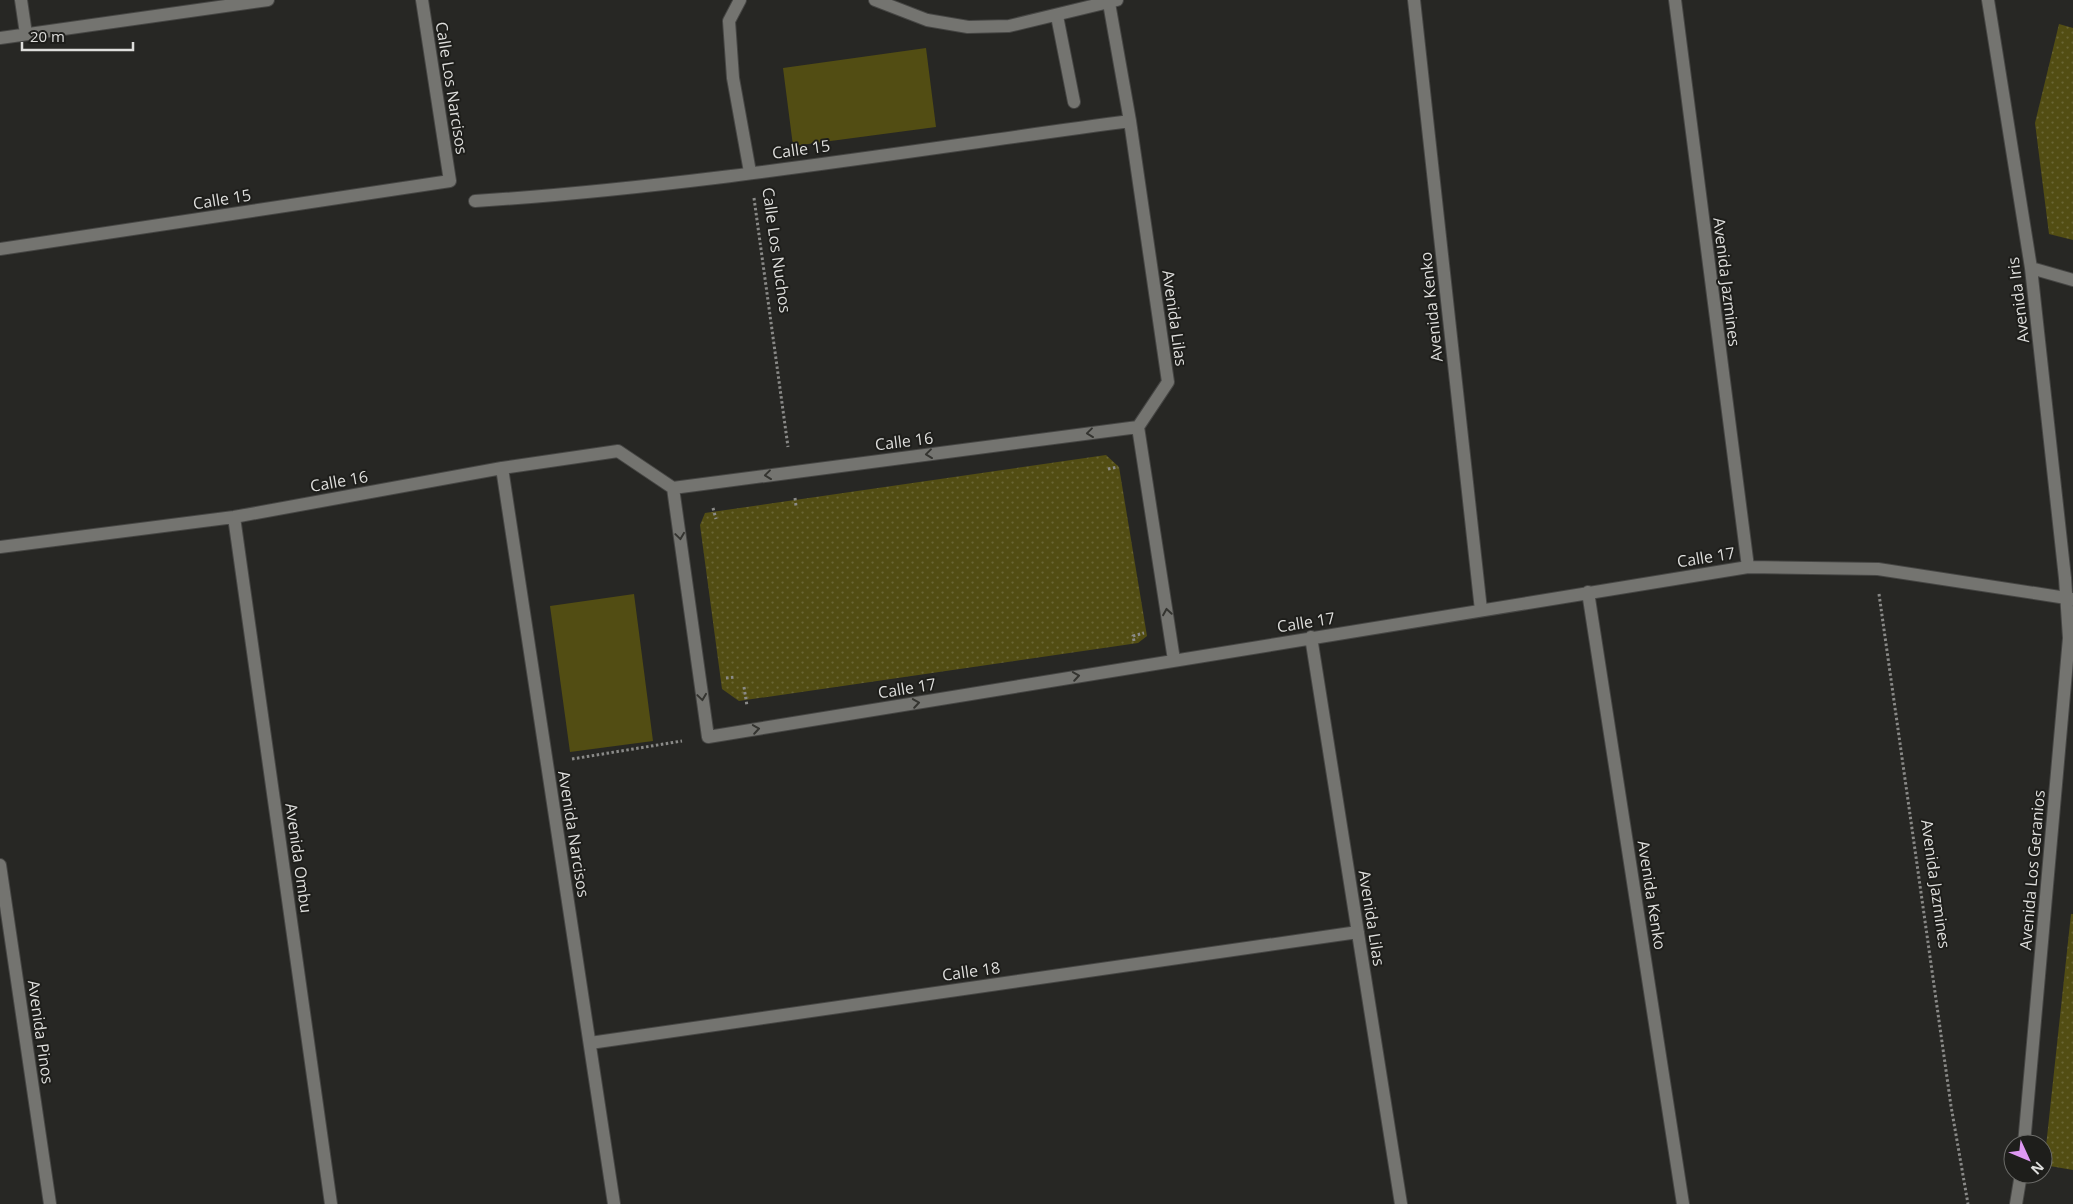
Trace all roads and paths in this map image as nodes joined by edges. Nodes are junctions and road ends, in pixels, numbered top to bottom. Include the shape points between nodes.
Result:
1 (22, 0) edge
2 (268, 0) edge
3 (422, 0) edge
4 (740, 0) edge
5 (875, 0) edge
6 (1414, 0) edge
7 (1674, 0) edge
8 (1988, 0) edge
9 (1113, 2) edge
10 (1057, 16) junction
11 (26, 34) junction
12 (0, 38) edge
13 (1074, 102) dead end
14 (1130, 121) junction
15 (750, 172) junction
16 (450, 180) joint
17 (475, 201) dead end
18 (0, 249) edge
19 (2031, 268) junction
20 (2073, 280) edge
21 (1138, 426) junction
22 (502, 468) junction
23 (792, 472) junction
24 (673, 488) junction
25 (796, 506) dead end
26 (234, 517) junction
27 (0, 547) edge
28 (1748, 567) junction
29 (1878, 569) junction
30 (1588, 592) junction
31 (2070, 599) edge
32 (1481, 610) junction
33 (1311, 637) junction
34 (1174, 660) junction
35 (708, 737) junction
36 (547, 763) junction
37 (0, 865) edge
38 (1358, 932) junction
39 (590, 1043) junction
40 (2025, 1134) edge
41 (2019, 1184) edge
42 (50, 1204) edge
43 (331, 1204) edge
44 (614, 1204) edge
45 (1401, 1204) edge
46 (1683, 1204) edge
47 (1968, 1204) edge
48 (2016, 1204) edge

1 - 11 street
2 - 11 street
3 - 16 street, Calle Los Narcisos
4 - 15 street, Calle Los Nuchos via 729,21 733,78
5 - 10 street via 927,20 968,27 1009,26
6 - 32 street, Avenida Kenko
7 - 28 street, Avenida Jazmines
8 - 19 street, Avenida Iris
9 - 10 street
9 - 14 street, Avenida Lilas
10 - 13 street
11 - 12 street
14 - 15 street, Calle 15
14 - 21 street, Avenida Lilas via 1168,382
15 - 17 street, Calle 15 via 547,196
15 - 23 path, Calle Los Nuchos
16 - 18 street, Calle 15
19 - 20 street
19 - 31 street, Avenida Iris
21 -> 23 street, Calle 16
34 -> 21 street
22 - 24 street, Calle 16 via 618,451
22 - 26 street, Calle 16
22 - 36 street, Avenida Narcisos
23 -> 24 street, Calle 16
23 - 25 path, Calle Los Nuchos
24 -> 35 street
26 - 27 street, Calle 16
26 - 43 street, Avenida Ombu
28 - 29 street, Calle 17
28 - 30 street, Calle 17
29 - 31 street, Calle 17
29 - 47 path, Avenida Jazmines via 1880,612
30 - 32 street, Calle 17
30 - 46 street, Avenida Kenko
31 - 40 street, Avenida Los Geranios
32 - 33 street, Calle 17
33 - 34 street, Calle 17
33 - 38 street, Avenida Lilas
35 -> 34 street, Calle 17
35 - 36 path
36 - 39 street, Avenida Narcisos
37 - 42 street, Avenida Pinos
38 - 39 street, Calle 18
38 - 45 street, Avenida Lilas
39 - 44 street, Avenida Narcisos
41 - 48 street

